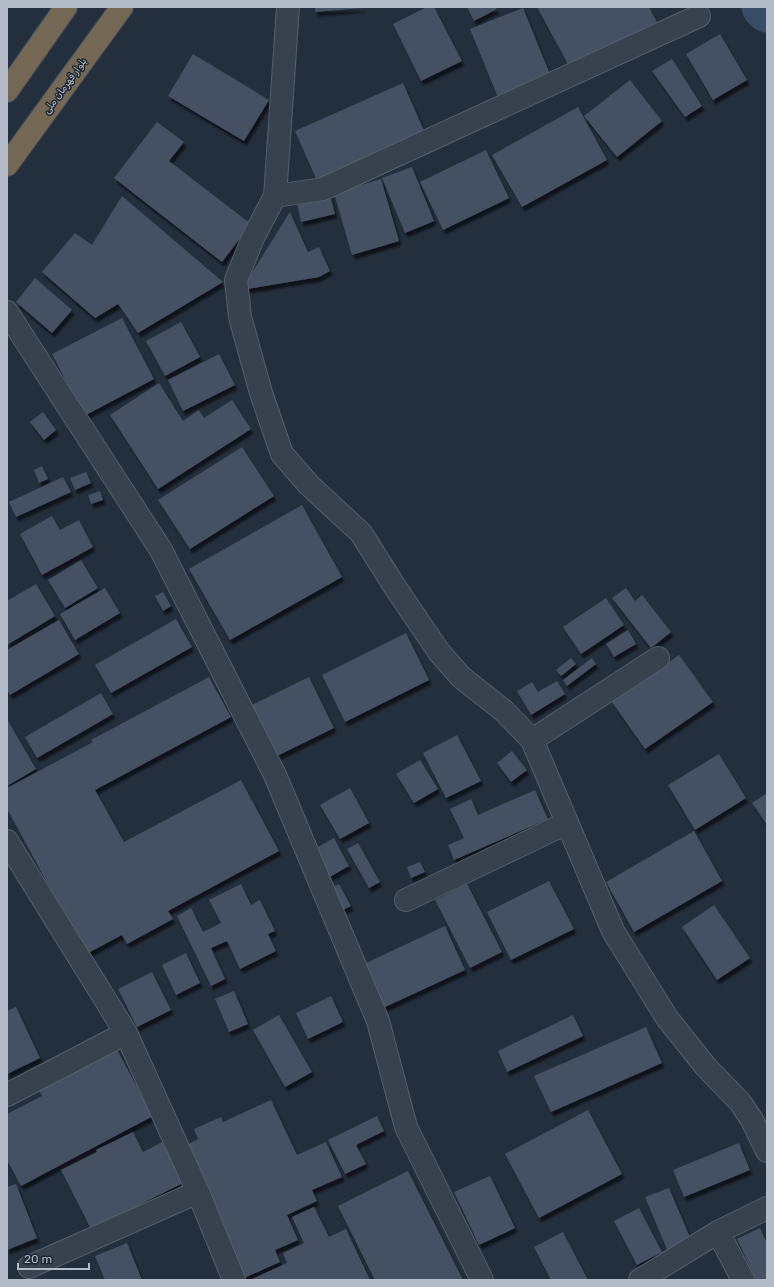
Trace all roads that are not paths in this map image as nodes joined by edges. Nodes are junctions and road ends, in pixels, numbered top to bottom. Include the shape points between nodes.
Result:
1 (66, 7) edge
2 (122, 7) edge
3 (288, 7) edge
4 (699, 16) dead end
5 (7, 91) edge
6 (7, 165) edge
7 (275, 196) junction
8 (7, 312) edge
9 (658, 658) dead end
10 (532, 740) junction
11 (567, 823) junction
12 (7, 840) edge
13 (406, 900) dead end
14 (126, 1033) junction
15 (7, 1095) edge
16 (767, 1151) edge
17 (198, 1192) junction
18 (767, 1208) edge
19 (718, 1232) junction
20 (29, 1267) dead end
21 (234, 1280) edge
22 (482, 1280) edge
23 (640, 1280) edge
24 (743, 1280) edge

1 - 5 highway
2 - 6 highway, بلوار قهرمان ملی
3 - 7 street
4 - 7 street via 323,189
7 - 10 street via 253,238 236,280 240,317 248,348 282,454 309,485 361,533 439,652 461,677 504,711
8 - 22 street via 160,550 275,775 378,1020 406,1127
9 - 10 street
10 - 11 street
11 - 13 street
11 - 16 street via 614,931 667,1018 706,1067 740,1102
12 - 14 street
14 - 15 street
14 - 17 street
17 - 20 street
17 - 21 street
18 - 19 street
19 - 23 street
19 - 24 street

